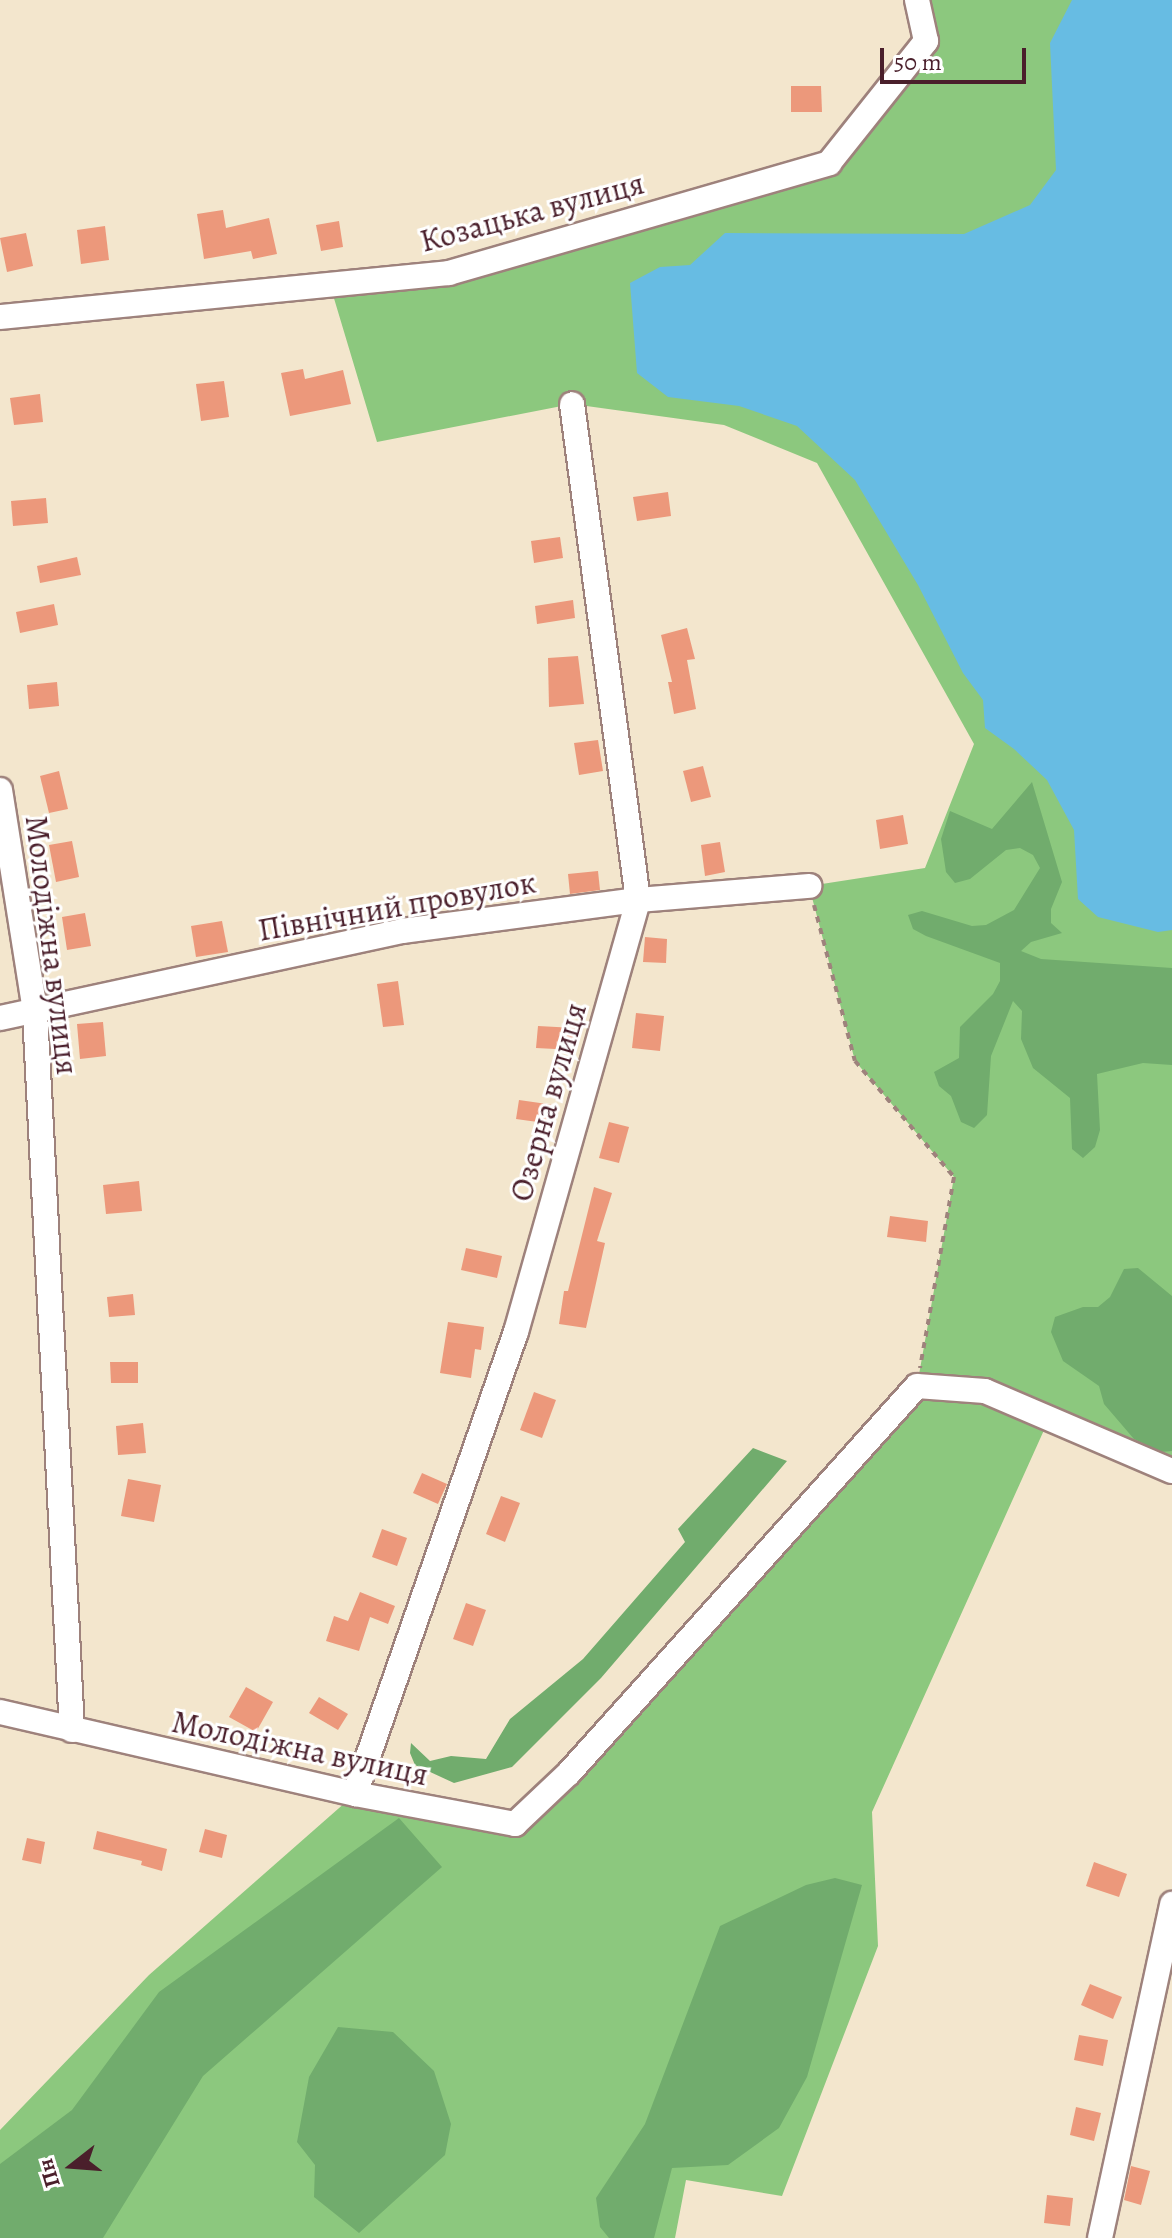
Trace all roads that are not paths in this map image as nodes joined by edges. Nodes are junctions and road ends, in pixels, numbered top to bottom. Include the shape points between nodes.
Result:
1 (917, 0) edge
2 (0, 317) edge
3 (572, 404) dead end
4 (0, 790) edge
5 (809, 886) road end
6 (638, 900) junction
7 (35, 1012) junction
8 (0, 1018) edge
9 (1172, 1471) edge
10 (0, 1712) edge
11 (72, 1730) junction
12 (355, 1794) junction
13 (1172, 1904) edge
14 (1100, 2238) edge

1 - 2 street, Козацька вулиця via 926,41 829,163 449,273
3 - 6 street, Озерна вулиця
4 - 7 street, Молодіжна вулиця
5 - 6 street, Північний провулок
6 - 7 street, Північний провулок via 402,931
6 - 12 street, Озерна вулиця via 516,1332
7 - 8 street, Північний провулок
7 - 11 street, Молодіжна вулиця
9 - 12 street, Молодіжна вулиця via 985,1391 917,1386 569,1773 515,1824
10 - 11 street, Молодіжна вулиця
11 - 12 street, Молодіжна вулиця
13 - 14 street

